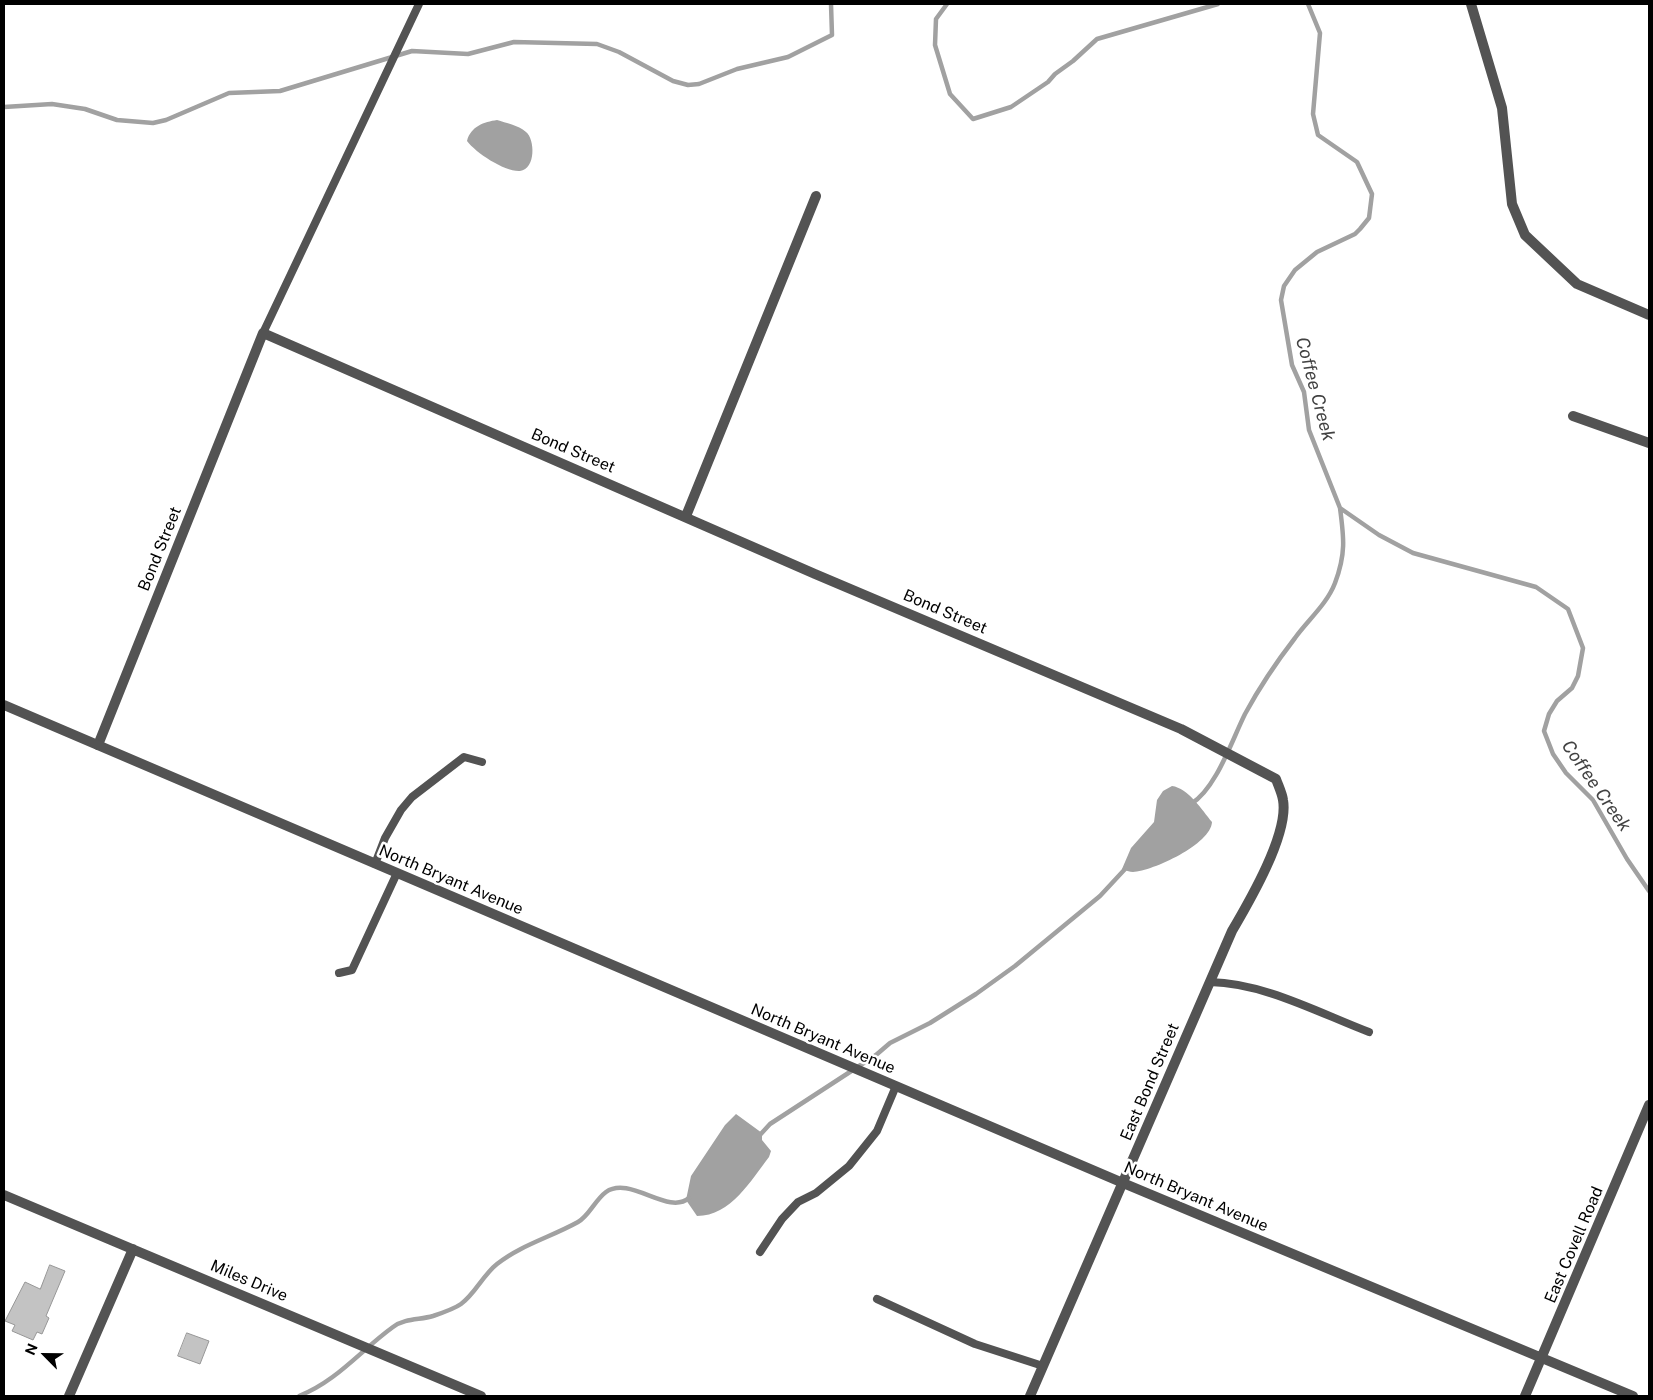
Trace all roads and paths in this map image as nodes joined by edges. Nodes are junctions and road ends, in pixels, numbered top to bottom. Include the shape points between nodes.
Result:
1 (419, 4) edge
2 (1471, 4) edge
3 (816, 196) dead end
4 (1649, 315) edge
5 (263, 333) junction
6 (1572, 416) dead end
7 (1649, 443) edge
8 (686, 516) junction
9 (4, 705) edge
10 (98, 745) junction
11 (482, 762) dead end
12 (1276, 779) joint
13 (375, 864) junction
14 (397, 873) junction
15 (339, 973) dead end
16 (1210, 982) junction
17 (1369, 1032) dead end
18 (896, 1086) junction
19 (1649, 1105) edge
20 (1123, 1183) junction
21 (4, 1195) edge
22 (133, 1249) junction
23 (760, 1252) dead end
24 (878, 1299) dead end
25 (1542, 1357) junction
26 (1043, 1366) junction
27 (69, 1396) edge
28 (481, 1396) edge
29 (1030, 1396) edge
30 (1525, 1396) edge
31 (1633, 1396) edge

1 - 5 lane
2 - 4 street via 1502,108 1512,204 1525,235 1577,284
3 - 8 street
5 - 8 street, Bond Street
5 - 10 street, Bond Street
6 - 7 street
8 - 12 street, Bond Street via 1181,729
9 - 10 street, North Bryant Avenue
10 - 13 street, North Bryant Avenue
11 - 13 lane via 464,757 412,797 392,824
12 - 16 street, East Bond Street via 1284,801 1282,821 1262,877 1232,931
13 - 14 street, North Bryant Avenue
14 - 15 lane via 352,970
14 - 18 street, North Bryant Avenue
16 - 17 lane via 1234,984 1285,999
16 - 20 street, East Bond Street
18 - 20 street, North Bryant Avenue
18 - 23 lane via 877,1130 849,1166 816,1193 798,1202
19 - 25 street, East Covell Road
20 - 25 street, North Bryant Avenue
20 - 26 street, East Bond Street
21 - 22 street, Miles Drive
22 - 27 street
22 - 28 street, Miles Drive
24 - 26 lane via 976,1344
25 - 30 street, East Covell Road
25 - 31 street, North Bryant Avenue
26 - 29 street, East Bond Street

